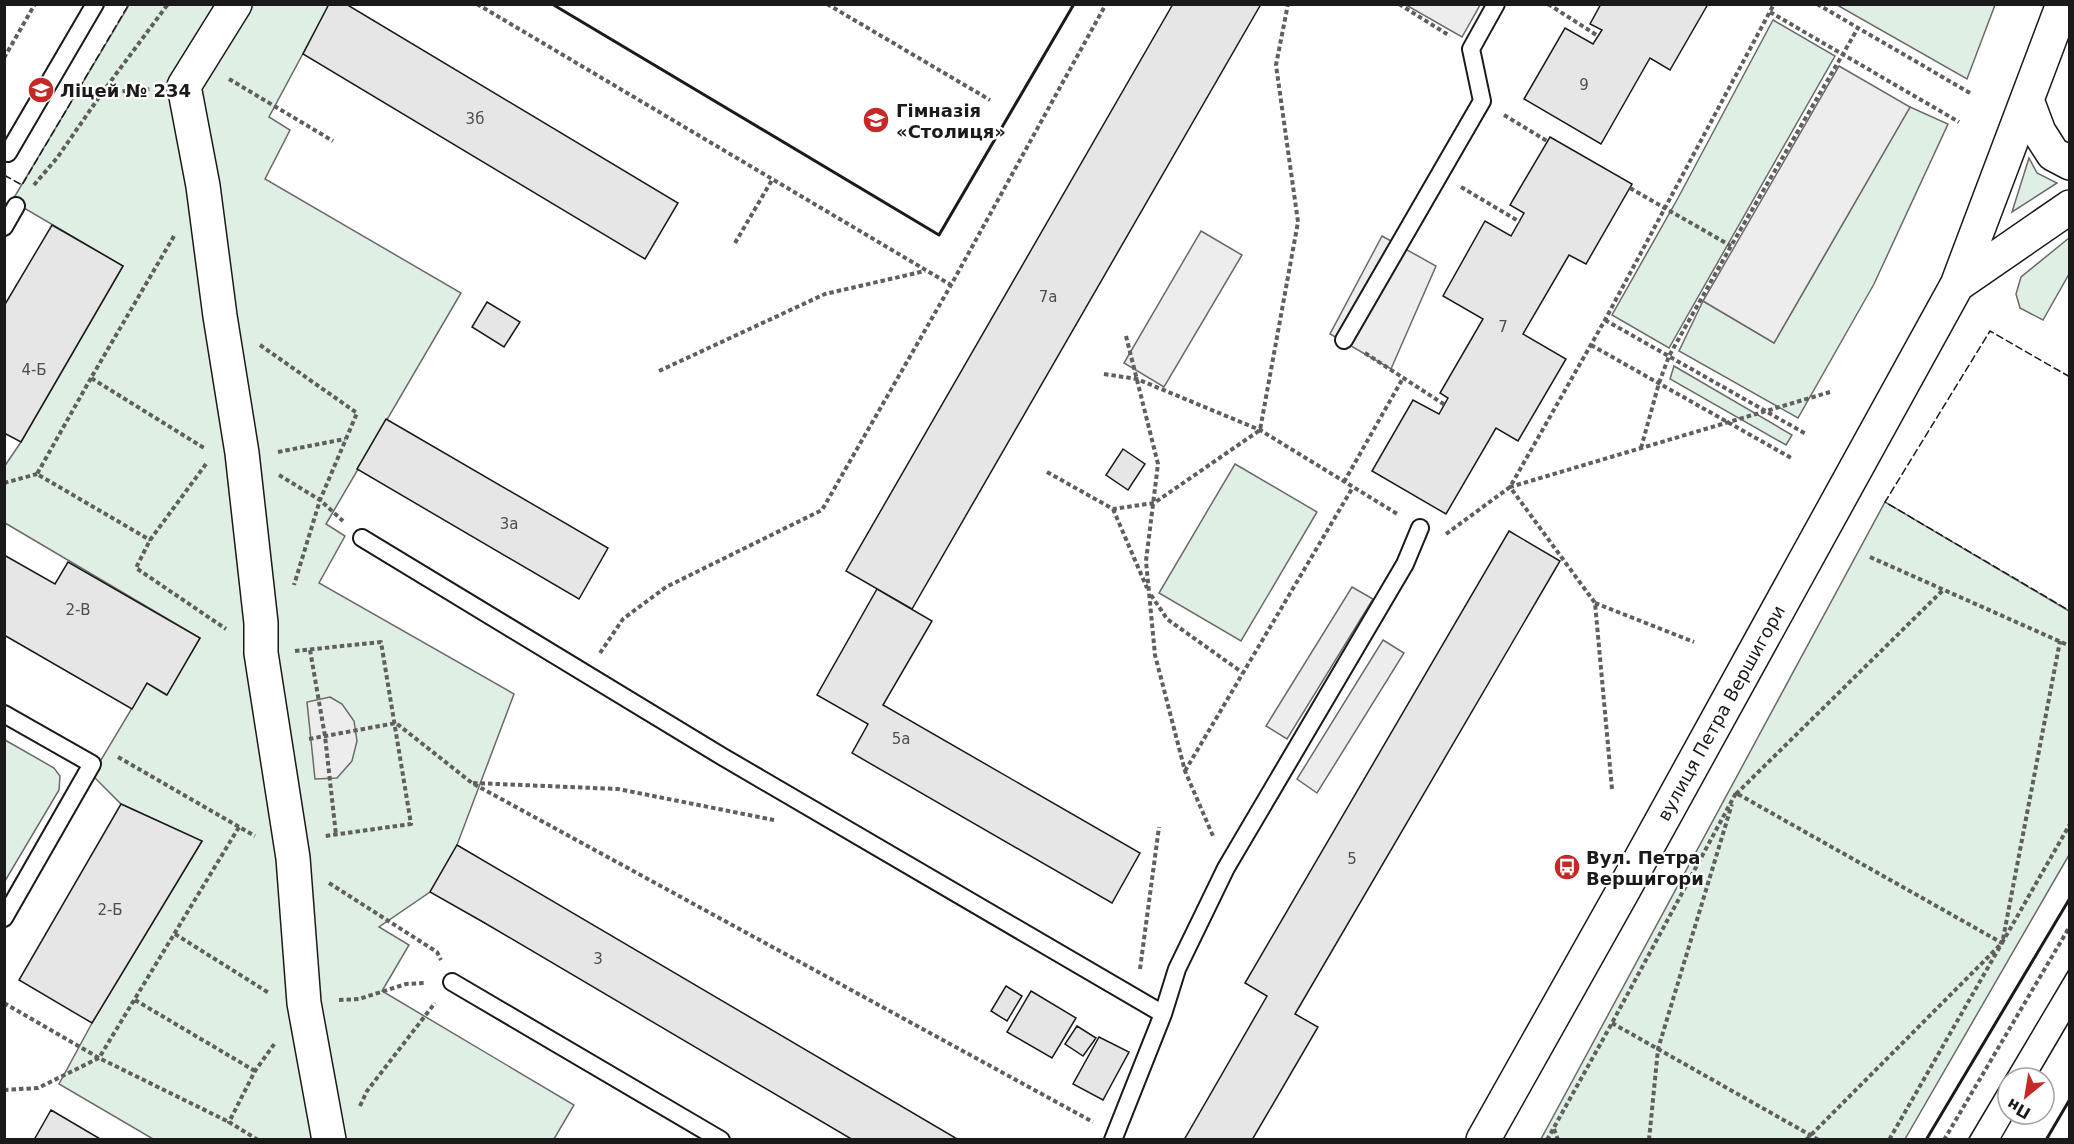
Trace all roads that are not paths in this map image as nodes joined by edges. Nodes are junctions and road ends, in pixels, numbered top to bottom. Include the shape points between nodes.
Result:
1 (94, 4) edge
2 (235, 4) edge
3 (1496, 4) edge
4 (2063, 4) edge
5 (2027, 100) junction
6 (8, 153) dead end
7 (2070, 163) edge
8 (16, 206) road end
9 (2070, 207) edge
10 (4, 227) edge
11 (1957, 285) junction
12 (1344, 340) road end
13 (1420, 528) road end
14 (362, 538) road end
15 (4, 714) edge
16 (4, 918) edge
17 (453, 982) road end
18 (1163, 1014) junction
19 (1114, 1137) edge
20 (329, 1140) edge
21 (721, 1140) edge
22 (1483, 1140) edge

1 - 6 lane
2 - 20 main road via 192,74 235,455 292,858 301,1007
3 - 12 lane via 1471,49 1482,101
4 - 5 main road, вулиця Петра Вершигори
5 - 7 main road via 2039,132 2053,154
5 - 11 main road, вулиця Петра Вершигори
8 - 10 lane
9 - 11 main road, вулиця Петра Вершигори
11 - 22 main road, вулиця Петра Вершигори
13 - 18 lane via 1405,564 1226,868 1177,969
14 - 18 lane via 732,763
15 - 16 lane via 92,764
17 - 21 lane
18 - 19 lane

